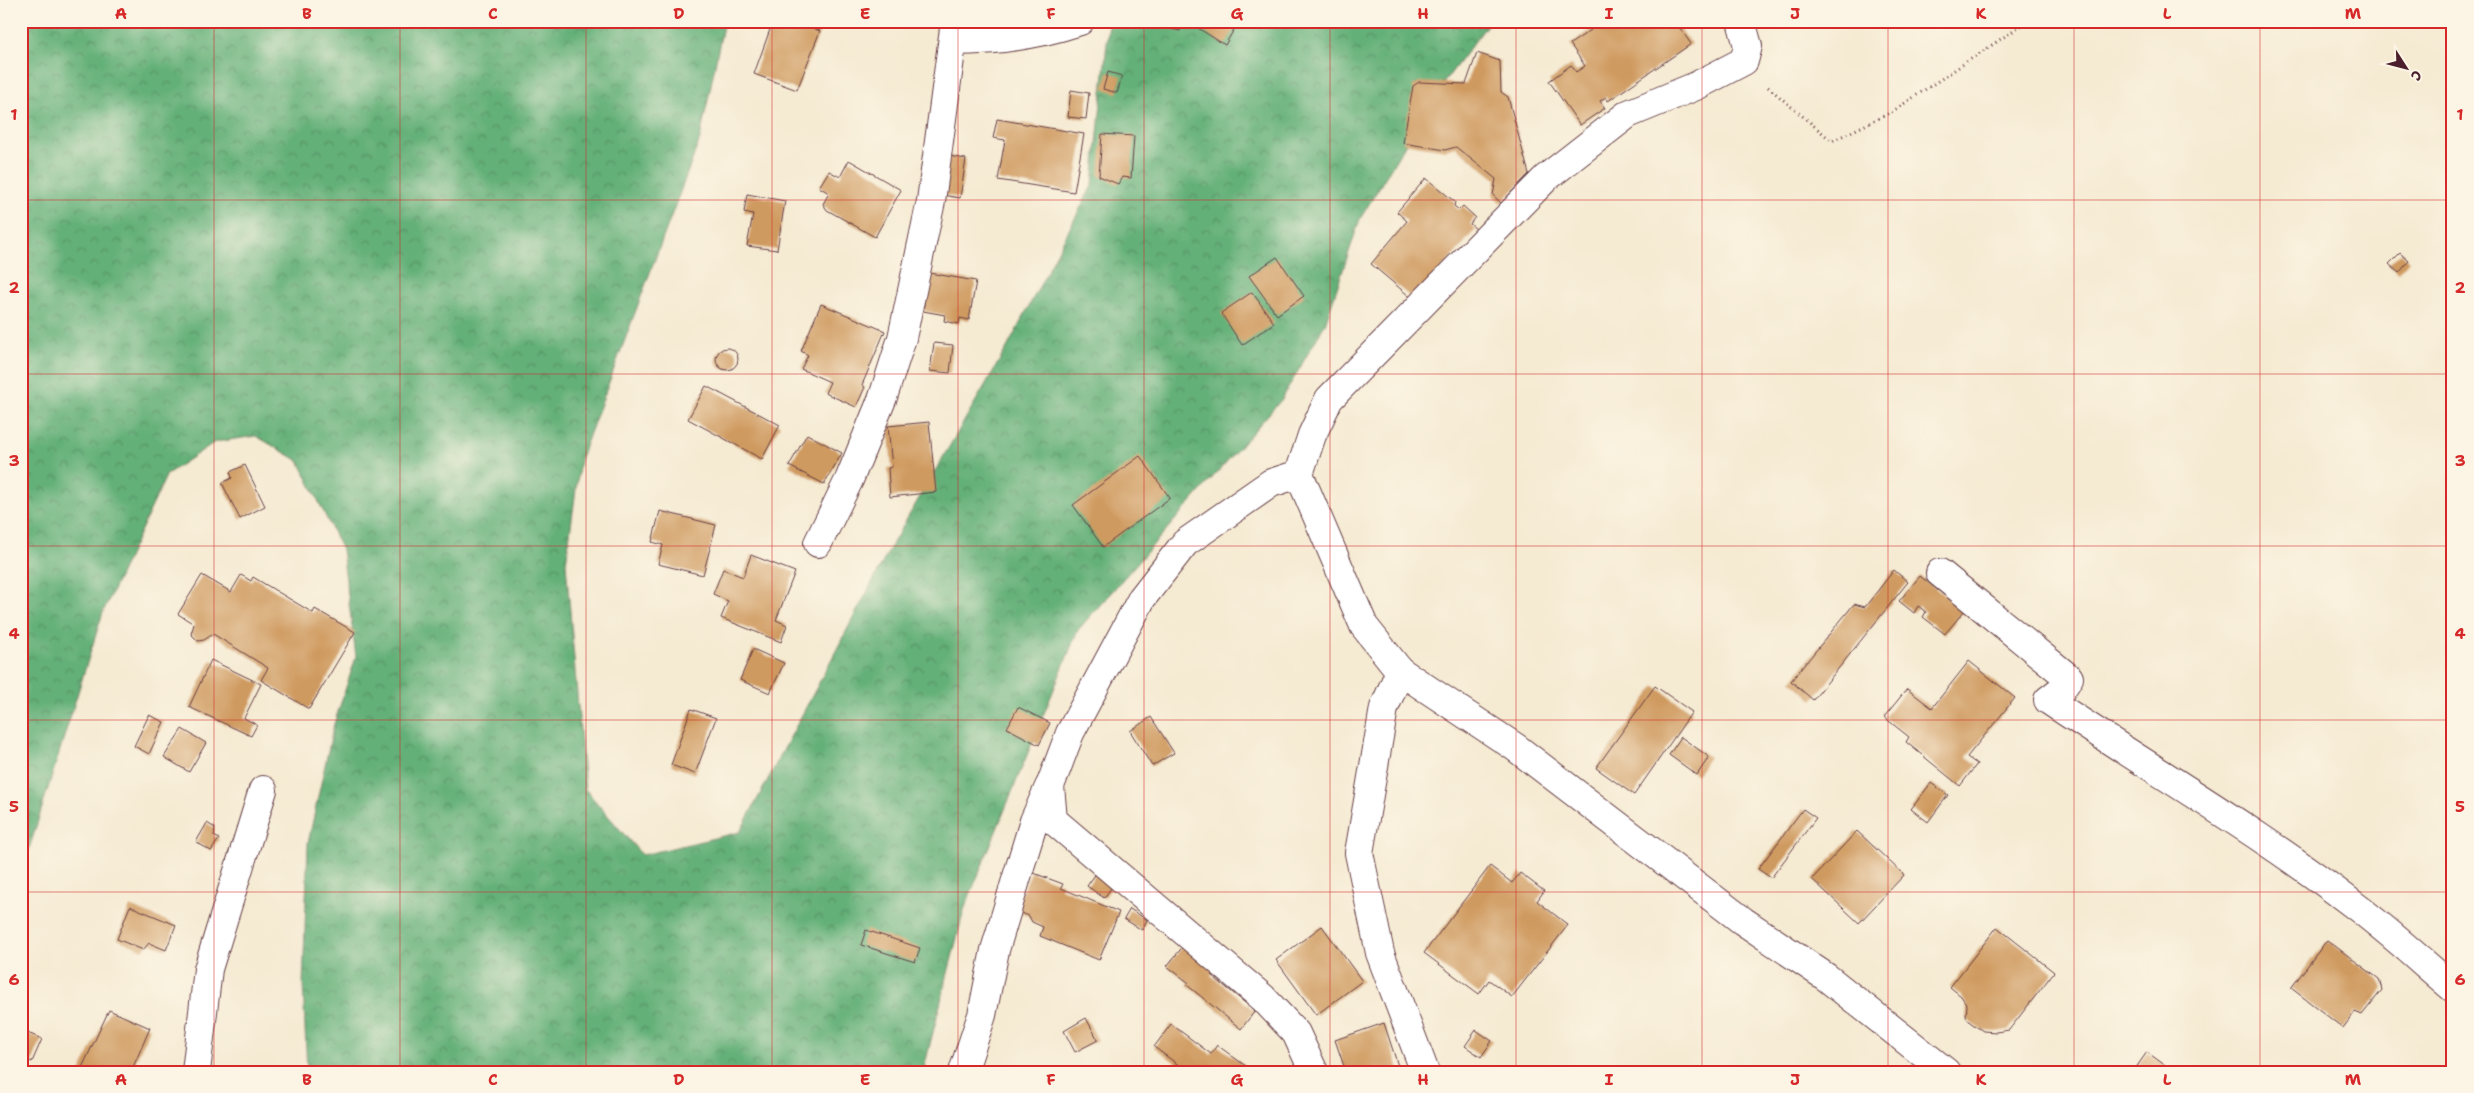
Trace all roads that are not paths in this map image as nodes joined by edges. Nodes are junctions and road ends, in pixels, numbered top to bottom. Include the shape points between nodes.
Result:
1 (1080, 21) edge
2 (1741, 21) edge
3 (954, 31) edge
4 (1299, 474) junction
5 (818, 544) dead end
6 (1940, 572) dead end
7 (1400, 671) junction
8 (1050, 786) junction
9 (263, 790) dead end
10 (1053, 820) junction
11 (1027, 844) junction
12 (2453, 988) edge
13 (196, 1072) edge
14 (963, 1072) edge
15 (1314, 1072) edge
16 (1425, 1072) edge
17 (1946, 1072) edge

1 - 3 street via 1052,31 996,41
2 - 4 street via 1748,46 1744,61 1696,86 1628,114 1546,178 1329,400 1312,435
3 - 5 street via 931,201 902,338 880,405
4 - 7 street via 1364,626
4 - 8 street via 1270,483 1185,543 1142,598 1070,733
6 - 12 street via 2069,678 2048,700 2344,897
7 - 16 street via 1384,708 1359,853 1380,954
7 - 17 street via 1515,747 1743,921 1826,977
8 - 10 street
8 - 11 street
9 - 13 street via 208,969
10 - 11 street
10 - 15 street via 1263,998 1296,1032
11 - 14 street via 995,950 982,1015

